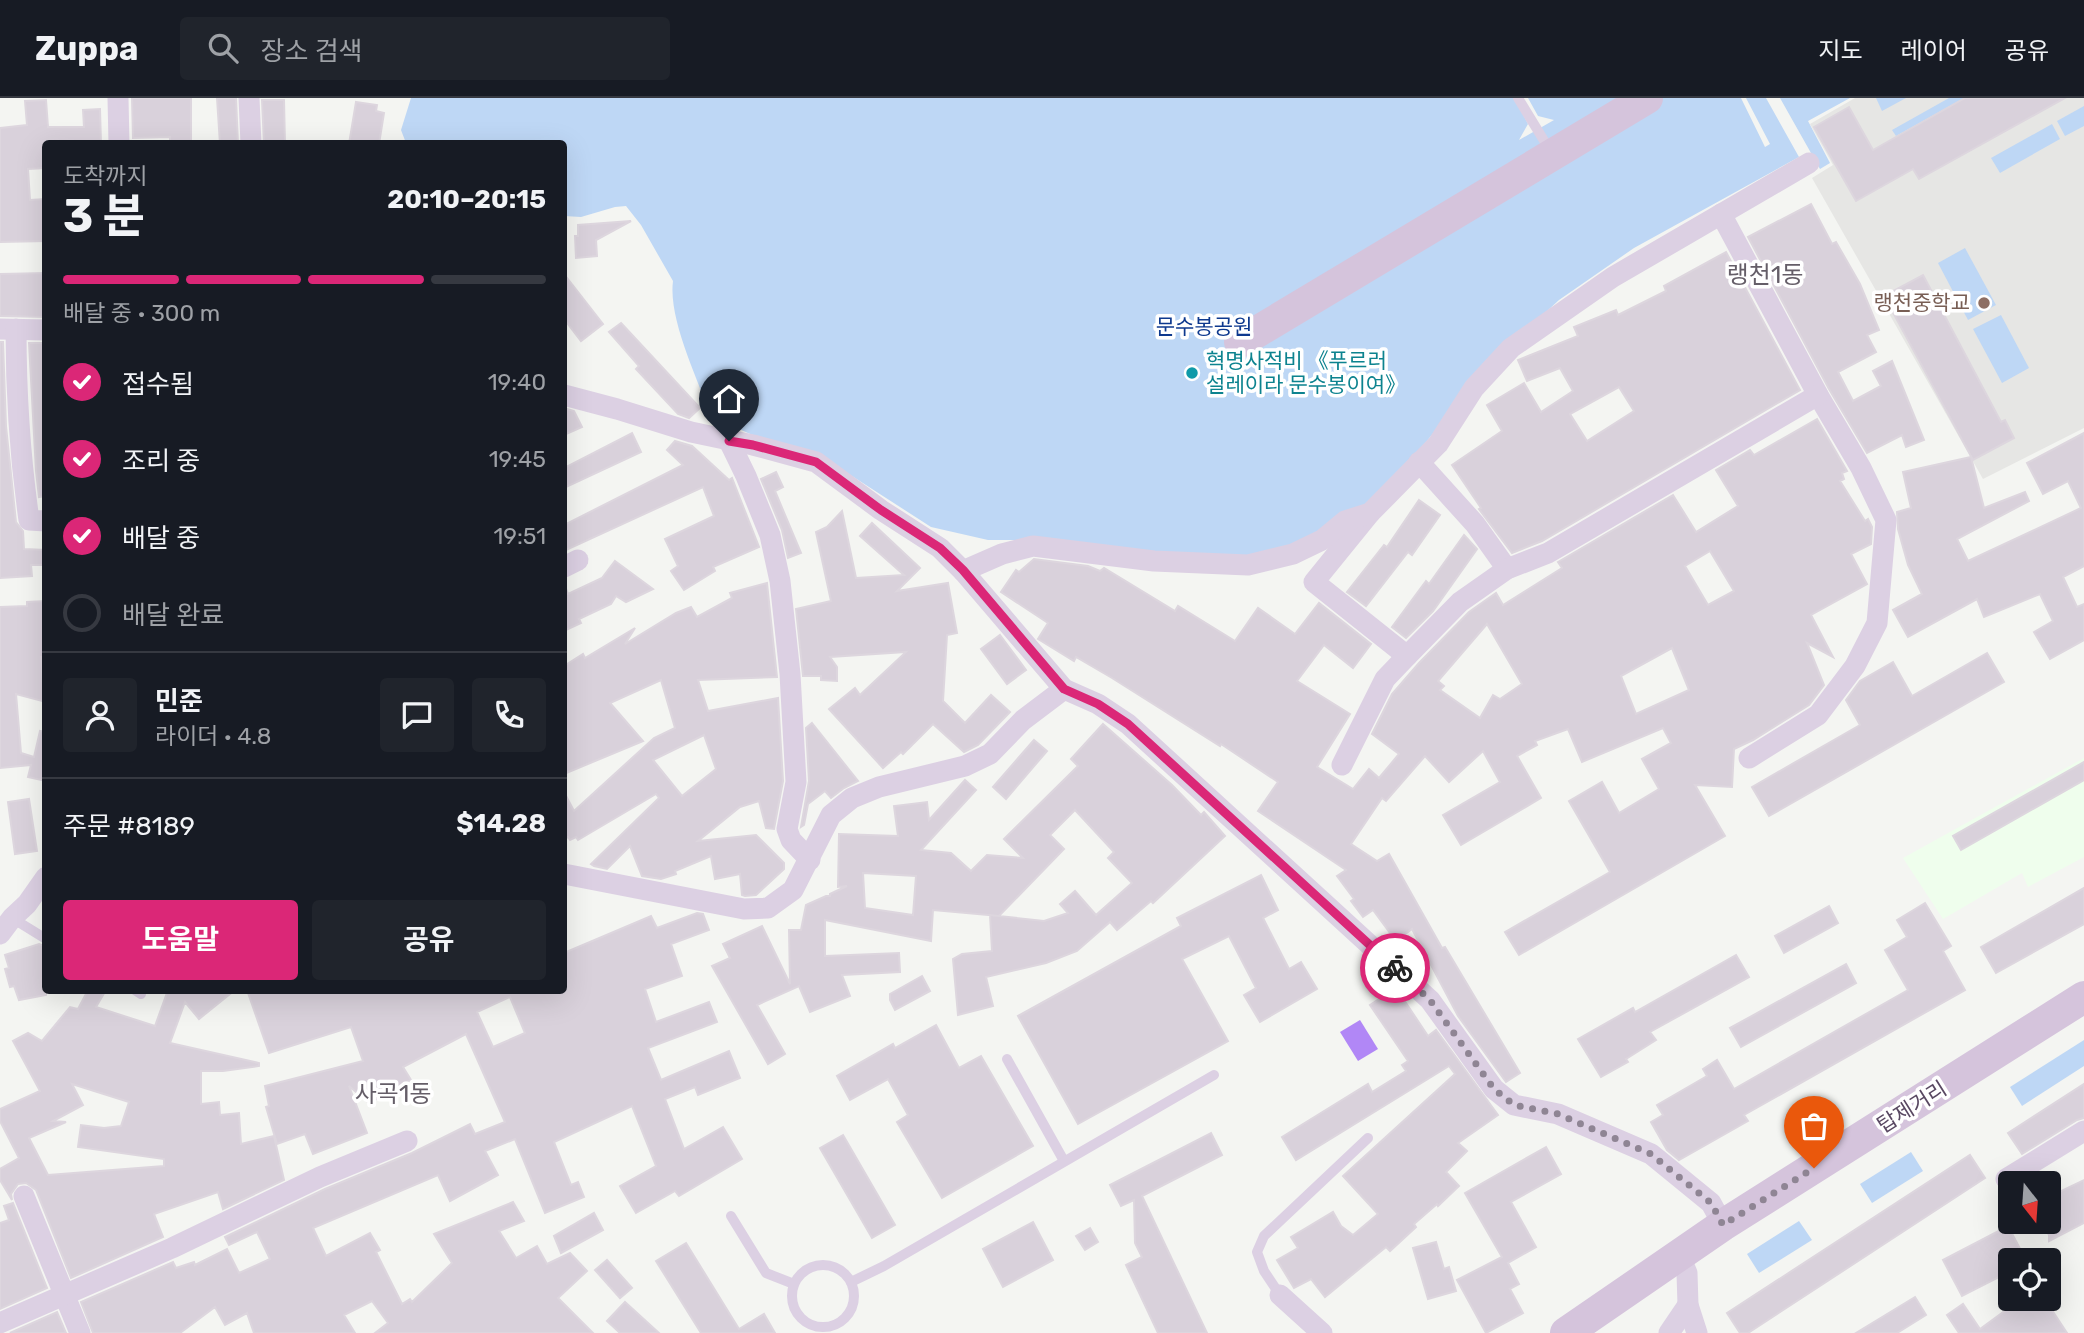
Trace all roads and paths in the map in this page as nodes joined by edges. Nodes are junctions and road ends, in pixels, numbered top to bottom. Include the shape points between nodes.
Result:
1 (118, 98) edge
2 (249, 98) edge
3 (1518, 98) edge
4 (1647, 98) edge
5 (119, 140) edge
6 (251, 140) edge
7 (1552, 155) junction
8 (1809, 163) dead end
9 (1721, 214) junction
10 (8, 329) edge
11 (42, 330) edge
12 (1240, 342) dead end
13 (1818, 395) junction
14 (567, 396) edge
15 (729, 441) junction
16 (1419, 462) junction
17 (1370, 513) junction
18 (42, 521) edge
19 (1507, 569) junction
20 (963, 570) junction
21 (1407, 656) junction
22 (1064, 689) junction
23 (1749, 758) dead end
24 (1342, 765) dead end
25 (810, 860) junction
26 (567, 875) edge
27 (42, 883) edge
28 (6, 926) edge
29 (42, 938) edge
30 (2084, 997) edge
31 (1007, 1059) dead end
32 (1214, 1075) dead end
33 (2084, 1131) edge
34 (1368, 1138) dead end
35 (407, 1141) dead end
36 (1064, 1161) junction
37 (2019, 1171) edge
38 (24, 1196) dead end
39 (731, 1216) dead end
40 (1723, 1225) junction
41 (1679, 1254) junction
42 (851, 1282) junction
43 (794, 1284) junction
44 (64, 1295) junction
45 (1280, 1295) joint
46 (1688, 1305) junction
47 (0, 1323) edge
48 (832, 1330) edge
49 (1317, 1332) edge
50 (80, 1333) edge
51 (1566, 1333) edge
52 (1670, 1333) edge
53 (1697, 1333) edge

1 - 5 street
2 - 6 street
3 - 7 lane
4 - 7 main road
7 - 12 main road
8 - 9 street
9 - 13 street
9 - 16 street via 1613,277 1511,348 1474,388 1438,444
10 - 11 street
10 - 18 street via 29,520
13 - 19 street via 1548,552
13 - 23 street via 1886,520 1877,623 1855,666 1818,715
14 - 15 street
15 - 20 street via 816,462 940,548
15 - 25 street via 770,535 780,581 796,782 787,829
16 - 17 street
16 - 19 street via 1475,524
17 - 20 street via 1345,521 1322,540 1293,554 1248,565 1154,561 1033,546
17 - 21 street via 1314,582
19 - 21 street via 1460,602
20 - 22 street
21 - 24 street via 1385,679
22 - 25 street via 1023,720 990,754 965,766 852,798 831,815
22 - 40 street via 1128,724 1430,1000 1494,1089 1514,1105 1558,1114 1651,1154 1711,1203
25 - 26 street via 793,890 768,908 754,909
27 - 28 street
28 - 29 lane
30 - 40 main road, 탑제거리
31 - 36 lane
32 - 36 lane
33 - 37 street
34 - 45 lane via 1264,1236 1258,1252
35 - 44 street
36 - 42 lane
38 - 44 street
39 - 43 lane via 766,1273
40 - 41 main road, 탑제거리
41 - 46 street via 1687,1273
41 - 51 main road, 탑제거리
42 - 43 lane via 829,1266 803,1273
42 - 48 lane via 852,1309
43 - 48 lane via 795,1311 804,1321
44 - 47 street
44 - 50 street
45 - 49 street
46 - 52 street
46 - 53 street

